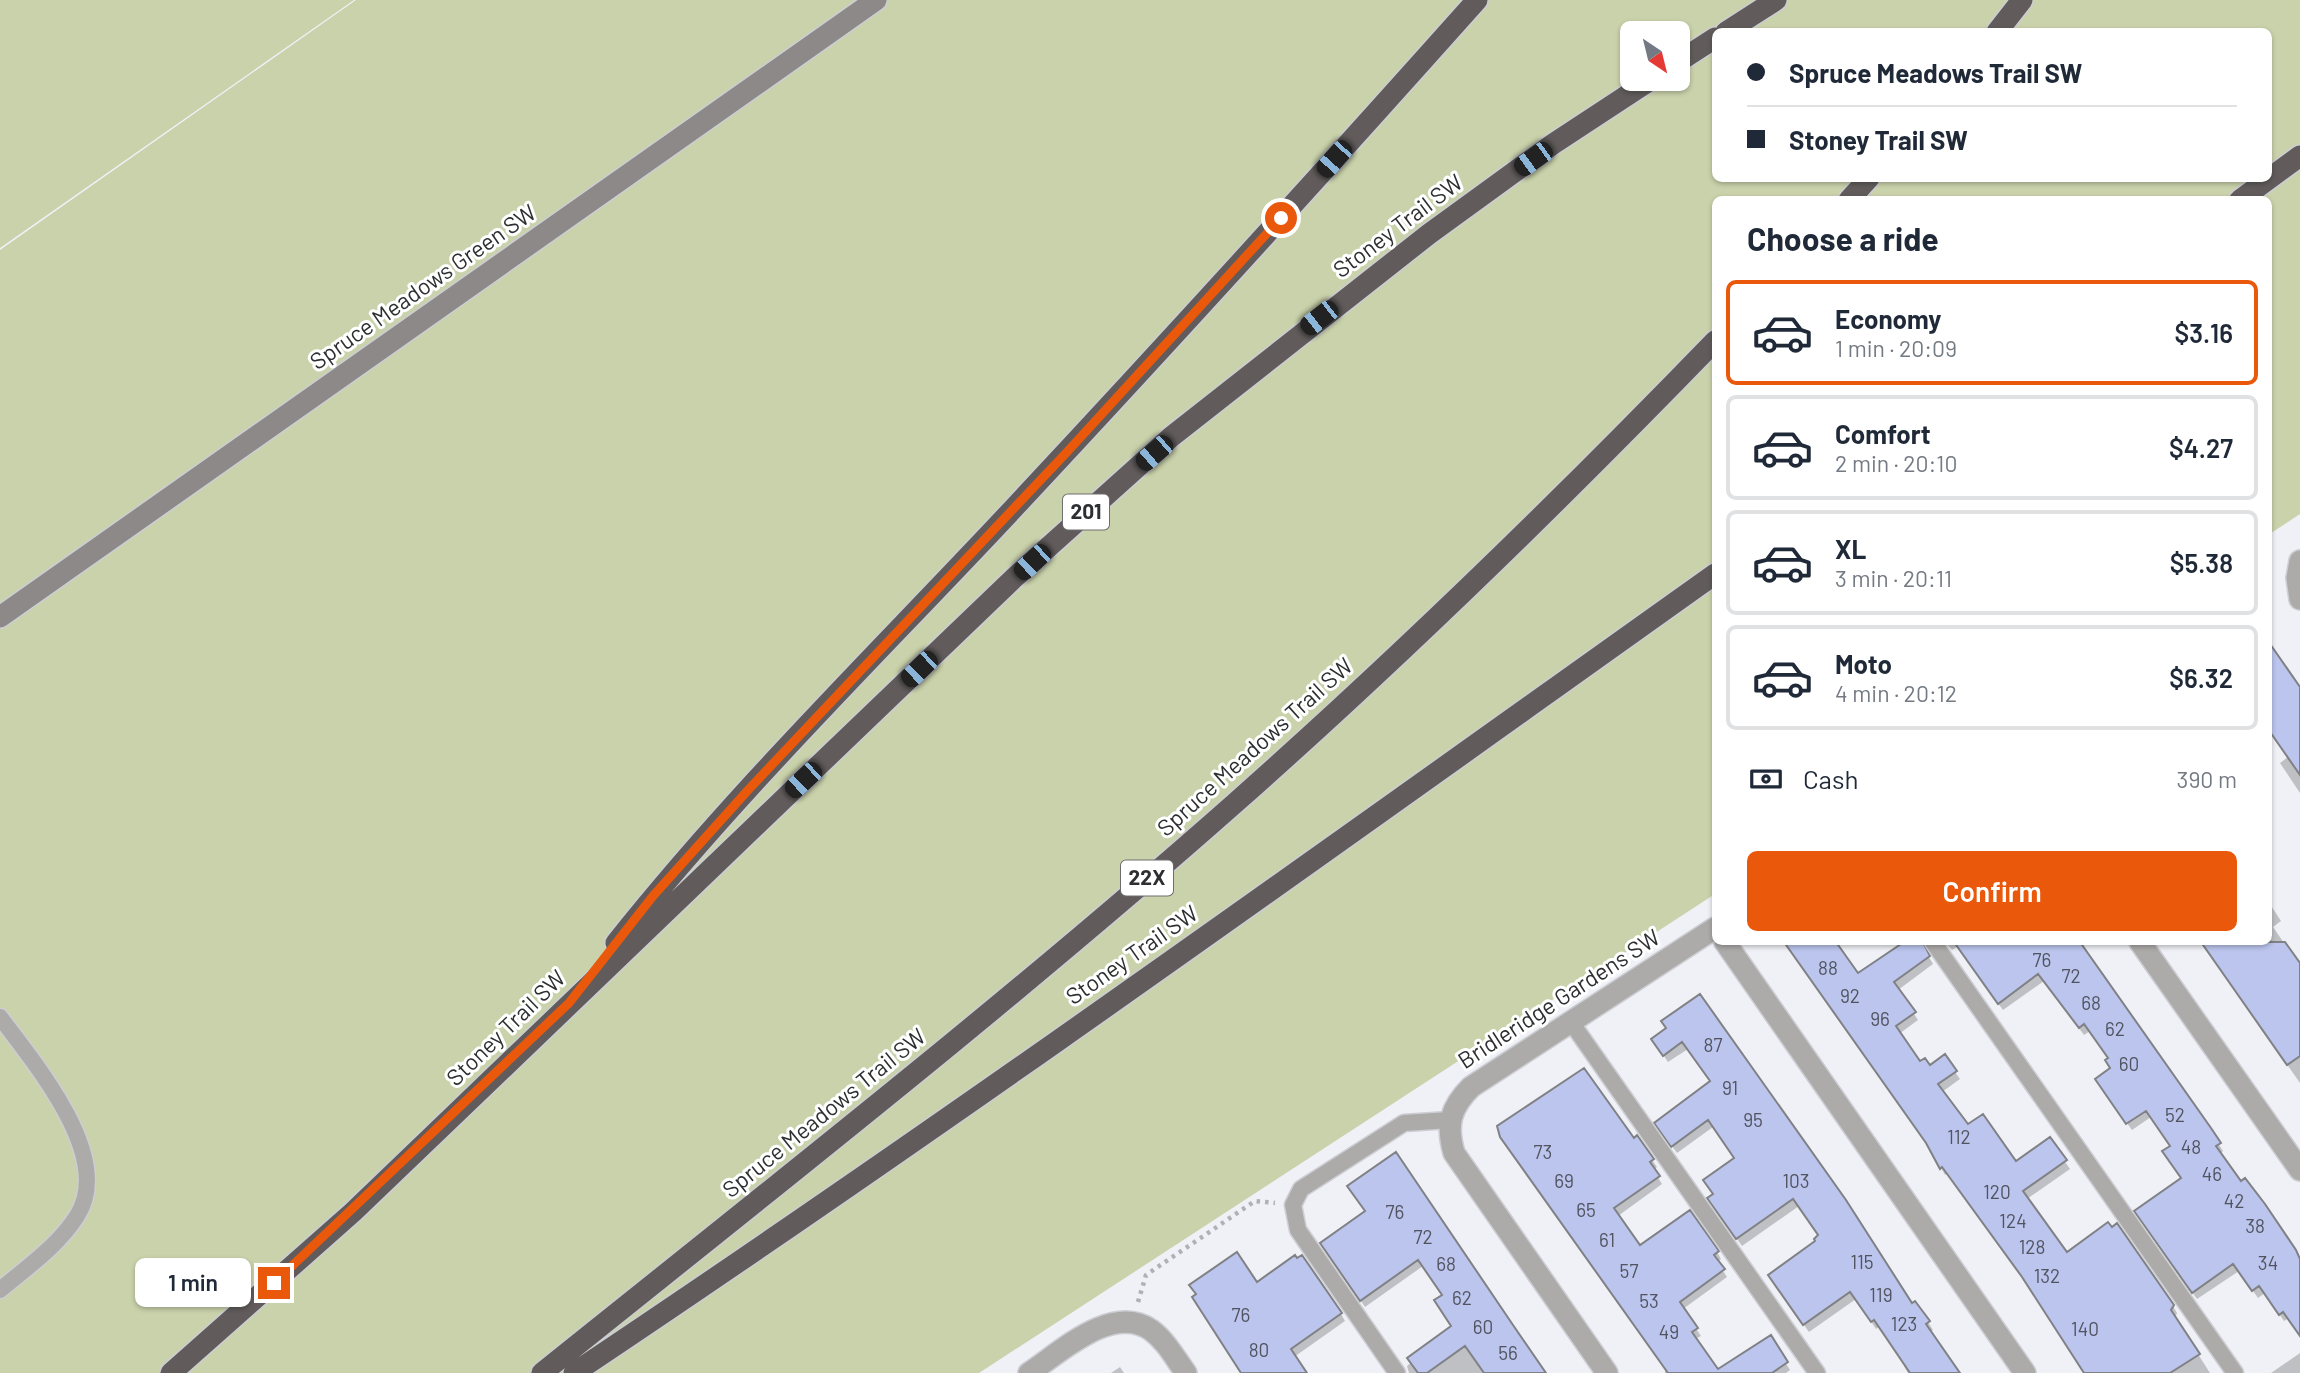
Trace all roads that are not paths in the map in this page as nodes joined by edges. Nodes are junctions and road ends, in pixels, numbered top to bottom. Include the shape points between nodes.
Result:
1 (876, 0) edge
2 (1477, 0) edge
3 (1776, 0) edge
4 (2022, 0) edge
5 (1732, 28) edge
6 (2000, 28) edge
7 (1712, 40) edge
8 (1690, 54) edge
9 (1634, 91) edge
10 (2300, 156) edge
11 (2272, 176) edge
12 (1865, 182) edge
13 (2264, 182) edge
14 (1853, 196) edge
15 (2245, 196) edge
16 (1712, 344) edge
17 (2300, 561) edge
18 (1712, 576) edge
19 (2300, 598) edge
20 (0, 617) edge
21 (1712, 930) edge
22 (1727, 945) edge
23 (1935, 945) edge
24 (2142, 945) edge
25 (569, 1003) junction
26 (0, 1017) edge
27 (1571, 1022) junction
28 (1450, 1120) junction
29 (2300, 1170) edge
30 (0, 1290) edge
31 (171, 1373) edge
32 (542, 1373) edge
33 (574, 1373) edge
34 (1029, 1373) edge
35 (1186, 1373) edge
36 (1397, 1373) edge
37 (1607, 1373) edge
38 (1817, 1373) edge
39 (2025, 1373) edge
40 (2235, 1373) edge

1 - 20 street, Spruce Meadows Green SW
2 - 25 highway via 1067,452 749,789 653,896
3 - 5 highway
4 - 6 highway
7 - 8 highway
9 - 25 highway, Stoney Trail SW / 201 via 1429,234 1171,437 1014,578
10 - 11 highway
12 - 14 highway
13 - 15 highway
16 - 32 highway, Spruce Meadows Trail SW / 22X via 1487,569 1234,804 929,1062
17 - 19 street
18 - 33 highway, Stoney Trail SW via 1253,902
21 - 27 street, Bridleridge Gardens SW
22 - 39 street
23 - 40 lane
24 - 29 street
25 - 31 highway, Stoney Trail SW / 201 via 353,1212
26 - 30 lane via 80,1138 89,1180 78,1214 55,1243
27 - 28 street, Bridleridge Gardens SW via 1471,1087 1453,1108
27 - 38 lane
28 - 36 lane via 1404,1123 1301,1189 1293,1205 1298,1230
28 - 37 street via 1454,1153
34 - 35 street via 1092,1331 1113,1323 1151,1330

